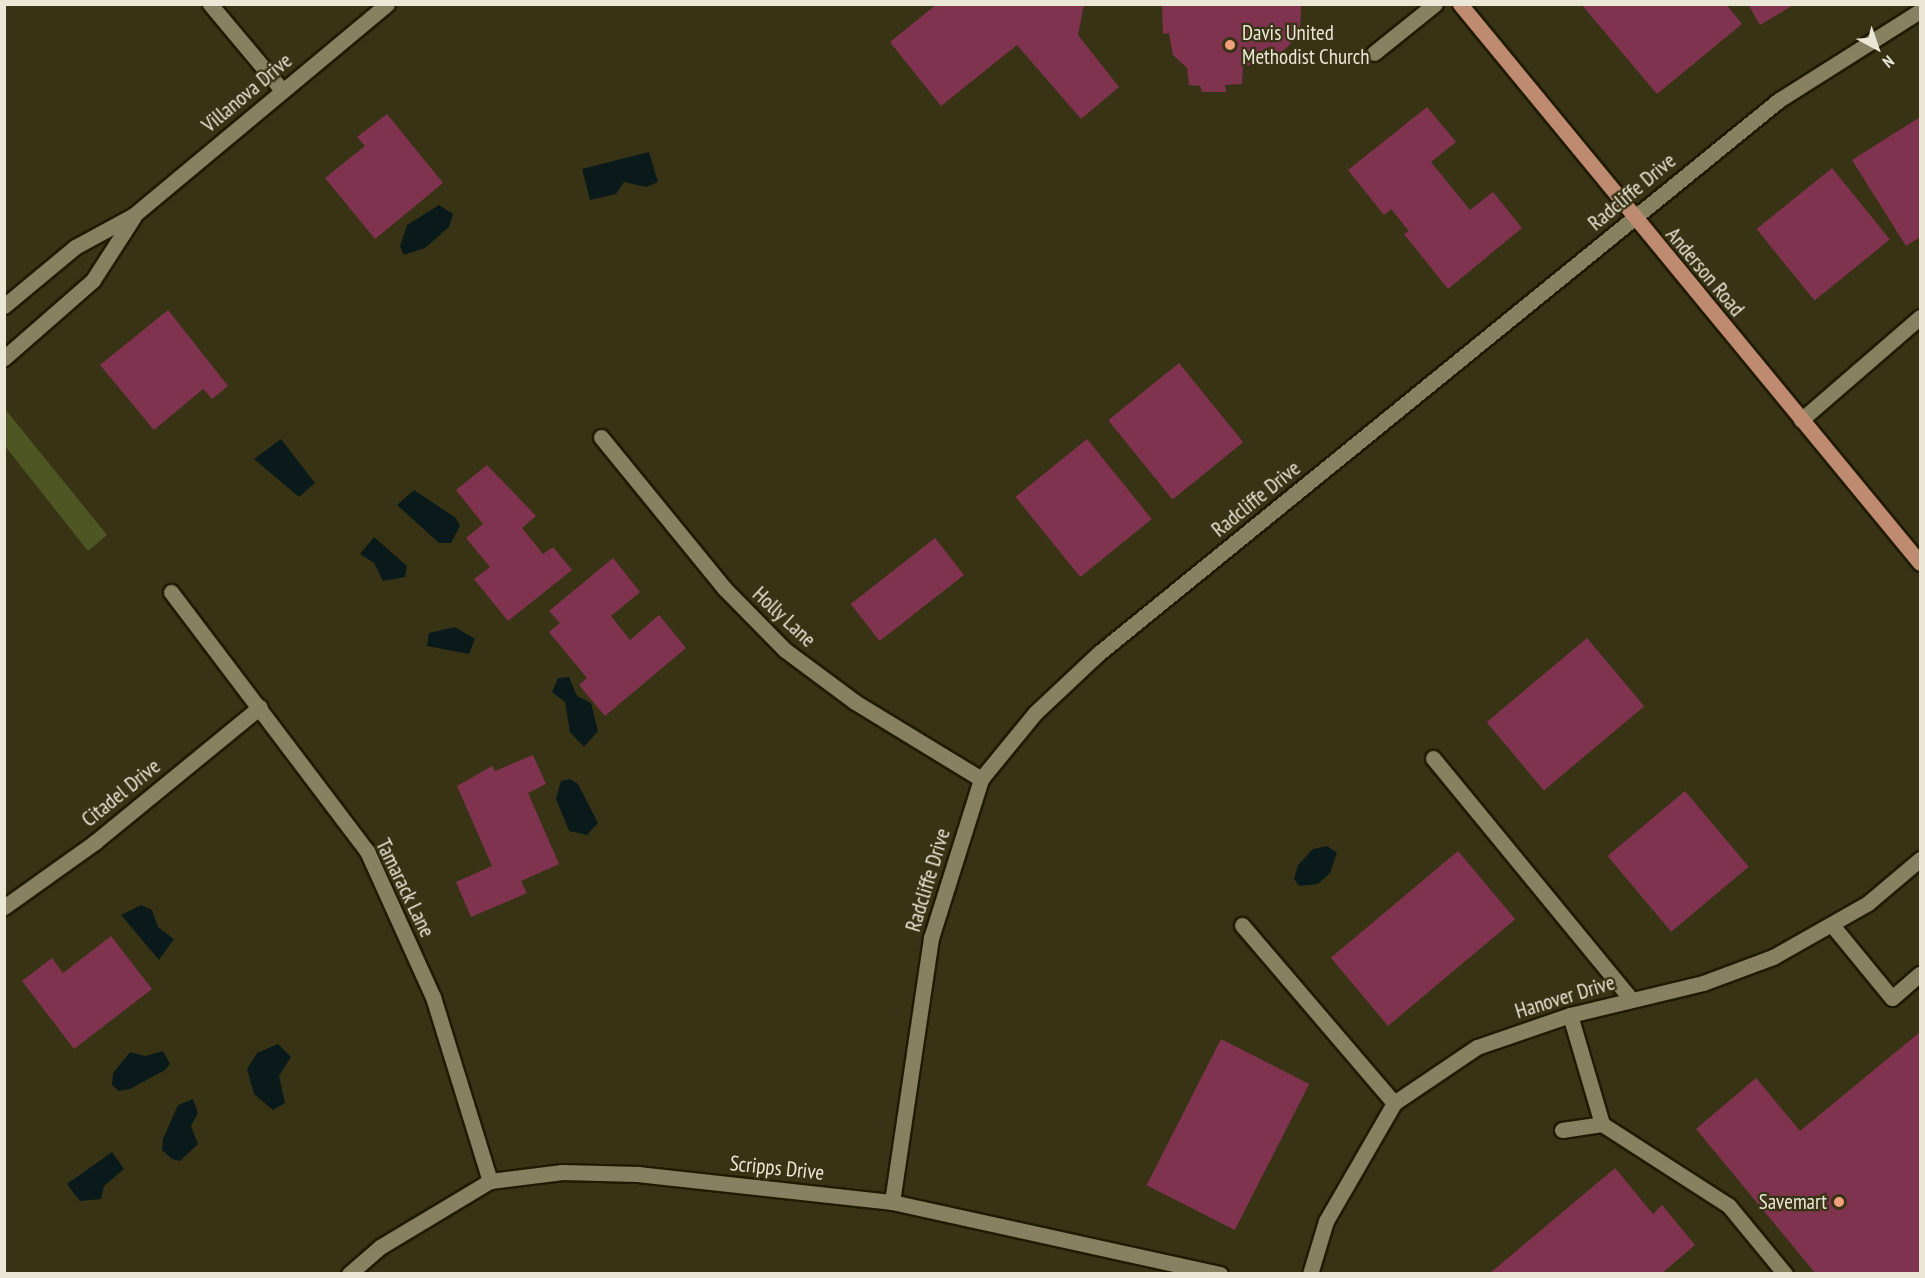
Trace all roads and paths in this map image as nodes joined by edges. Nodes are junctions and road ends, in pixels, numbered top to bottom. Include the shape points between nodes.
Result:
1 (210, 4) edge
2 (387, 4) edge
3 (1435, 4) edge
4 (1460, 4) edge
5 (1920, 11) edge
6 (1374, 53) dead end
7 (282, 90) junction
8 (134, 215) junction
9 (1632, 217) junction
10 (4, 306) edge
11 (1920, 317) edge
12 (4, 358) edge
13 (1801, 420) junction
14 (600, 437) dead end
15 (1920, 563) edge
16 (171, 592) dead end
17 (260, 707) junction
18 (1433, 758) dead end
19 (981, 779) junction
20 (1920, 859) edge
21 (4, 907) edge
22 (1242, 925) dead end
23 (1832, 925) junction
24 (1920, 974) edge
25 (1631, 999) junction
26 (1570, 1015) junction
27 (1394, 1103) junction
28 (1602, 1124) junction
29 (1562, 1130) dead end
30 (490, 1181) junction
31 (892, 1202) junction
32 (349, 1274) edge
33 (1220, 1274) edge
34 (1311, 1274) edge
35 (1785, 1274) edge

1 - 7 street
2 - 7 street, Villanova Drive
3 - 6 street
4 - 9 main road, Anderson Road
5 - 9 street, Radcliffe Drive via 1779,100
7 - 8 street, Villanova Drive
8 - 10 street, Villanova Drive via 75,247
8 - 12 street, Villanova Drive via 93,280
9 - 13 main road, Anderson Road
9 - 19 street, Radcliffe Drive via 1099,653 1035,713
11 - 13 street
13 - 15 main road, Anderson Road
14 - 19 street, Holly Lane via 723,588 785,650 855,702
16 - 17 street, Tamarack Lane
17 - 21 street, Citadel Drive via 95,842
17 - 30 street, Tamarack Lane via 367,851 433,996
18 - 25 street
19 - 31 street, Radcliffe Drive via 931,938
20 - 23 street, Hanover Drive
22 - 27 street
23 - 24 street via 1892,998
23 - 25 street, Hanover Drive via 1773,957 1713,979
25 - 26 street, Hanover Drive
26 - 27 street, Hanover Drive via 1477,1047
26 - 28 street
27 - 34 street, Hanover Drive via 1326,1221
28 - 29 street
28 - 35 street via 1729,1206
30 - 31 street, Scripps Drive via 562,1172 638,1174
30 - 32 street, Scripps Drive via 380,1247
31 - 33 street, Scripps Drive

